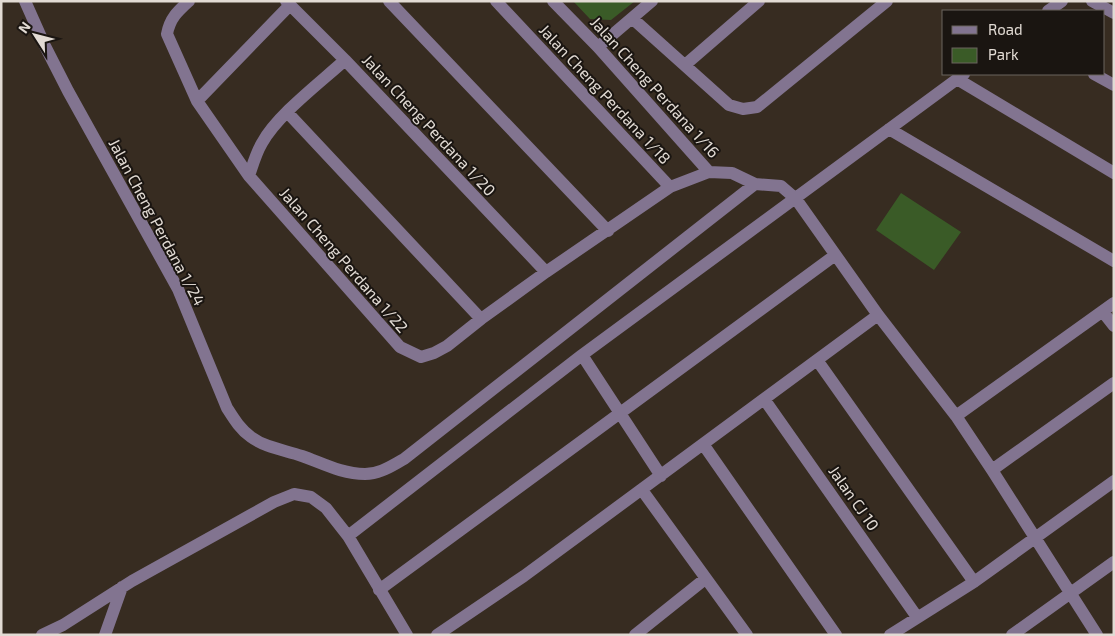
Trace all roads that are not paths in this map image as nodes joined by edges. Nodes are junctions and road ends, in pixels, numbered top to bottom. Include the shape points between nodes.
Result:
1 (25, 1) edge
2 (189, 1) edge
3 (389, 1) edge
4 (496, 1) edge
5 (553, 1) edge
6 (652, 1) edge
7 (759, 1) edge
8 (887, 1) edge
9 (1062, 1) edge
10 (1092, 1) edge
11 (288, 3) edge
12 (1049, 10) edge
13 (1114, 13) edge
14 (633, 19) junction
15 (598, 47) junction
16 (345, 60) junction
17 (685, 65) junction
18 (1096, 75) edge
19 (960, 76) edge
20 (1114, 85) edge
21 (197, 101) junction
22 (287, 112) junction
23 (889, 129) junction
24 (709, 172) junction
25 (1114, 173) edge
26 (249, 176) junction
27 (755, 184) junction
28 (670, 187) junction
29 (796, 199) junction
30 (608, 231) junction
31 (834, 256) junction
32 (1114, 261) edge
33 (546, 272) junction
34 (1114, 304) edge
35 (1103, 312) junction
36 (878, 315) junction
37 (481, 319) junction
38 (1114, 326) edge
39 (582, 355) junction
40 (817, 360) junction
41 (1114, 383) edge
42 (764, 399) junction
43 (619, 413) junction
44 (956, 416) junction
45 (703, 444) junction
46 (992, 470) junction
47 (661, 476) junction
48 (1114, 481) edge
49 (642, 490) junction
50 (348, 536) junction
51 (1036, 539) junction
52 (1114, 562) edge
53 (705, 579) junction
54 (974, 582) junction
55 (122, 587) junction
56 (379, 590) junction
57 (1070, 594) junction
58 (917, 617) junction
59 (746, 634) edge
60 (42, 635) edge
61 (105, 635) edge
62 (407, 635) edge
63 (437, 635) edge
64 (635, 635) edge
65 (836, 635) edge
66 (890, 635) edge
67 (1012, 635) edge
68 (1097, 635) edge

1 - 27 street, Jalan Cheng Perdana 1/24 via 68,91 178,290 227,408 238,425 270,447 347,472 366,474 384,471 404,459
2 - 21 street, Jalan Cheng Perdana 1/22 via 174,15 167,34
3 - 30 street
4 - 28 street, Jalan Cheng Perdana 1/18
5 - 15 street, Jalan Cheng Perdana 1/16
6 - 14 street
7 - 17 street
8 - 17 street via 757,107 743,109 729,105
9 - 12 street
10 - 13 street
11 - 16 street, Jalan Cheng Perdana 1/20
11 - 21 street
14 - 15 street
14 - 17 street
15 - 24 street, Jalan Cheng Perdana 1/16
16 - 22 street
16 - 33 street, Jalan Cheng Perdana 1/20
18 - 20 street
19 - 23 street
19 - 25 street
21 - 26 street, Jalan Cheng Perdana 1/22
22 - 26 street via 262,142
22 - 37 street
23 - 29 street
23 - 32 street
24 - 27 street, Jalan Cheng Perdana 1/16 via 732,173
24 - 28 street
26 - 37 street, Jalan Cheng Perdana 1/22 via 400,347 421,357 434,353
27 - 29 street, Jalan Cheng Perdana 1/16 via 781,186
28 - 30 street
29 - 31 street
29 - 39 street
30 - 33 street
31 - 36 street
31 - 43 street
33 - 37 street
34 - 35 street
35 - 38 street
35 - 44 street
36 - 40 street
36 - 44 street
39 - 43 street
39 - 50 street
40 - 42 street
40 - 54 street
41 - 46 street
42 - 45 street
42 - 58 street, Jalan CJ 10
43 - 47 street
43 - 56 street
44 - 46 street
45 - 47 street
45 - 65 street
46 - 51 street
47 - 49 street
48 - 51 street
49 - 53 street
49 - 63 street
50 - 55 street via 326,508 310,497 294,494
50 - 56 street
51 - 54 street
51 - 57 street
52 - 57 street
53 - 59 street
53 - 64 street
54 - 58 street
55 - 60 street
55 - 61 street
56 - 62 street
57 - 67 street
57 - 68 street
58 - 66 street

